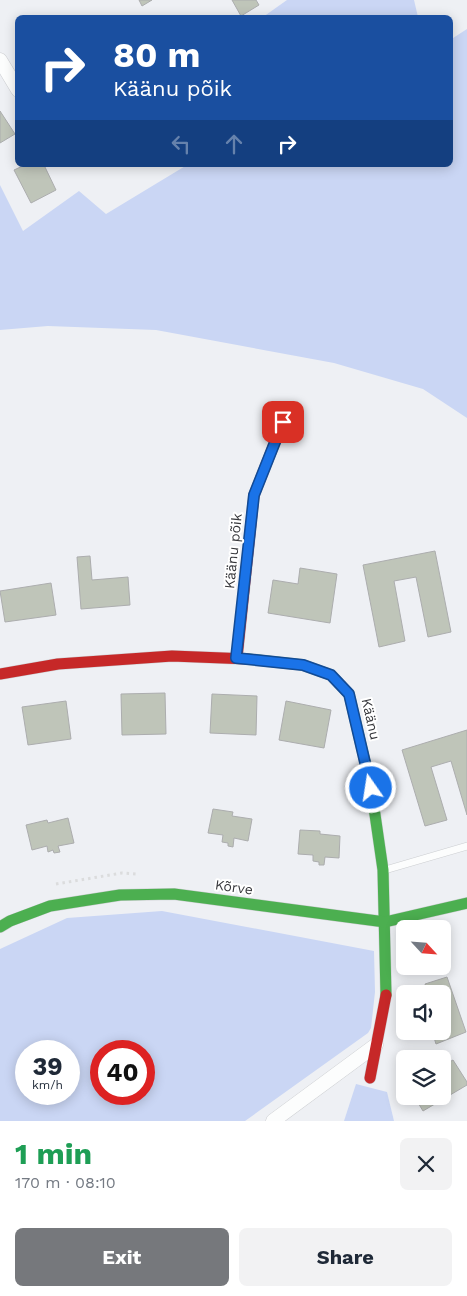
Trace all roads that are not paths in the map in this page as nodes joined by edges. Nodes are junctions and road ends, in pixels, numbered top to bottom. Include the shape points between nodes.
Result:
1 (0, 60) edge
2 (15, 85) edge
3 (283, 422) dead end
4 (236, 658) junction
5 (0, 674) edge
6 (467, 846) edge
7 (383, 870) junction
8 (467, 903) edge
9 (385, 922) junction
10 (0, 927) edge
11 (376, 1045) junction
12 (370, 1078) dead end
13 (273, 1121) edge

1 - 2 street
3 - 4 street, Käänu põik via 254,495
4 - 5 street, Käänu via 172,656 58,664
4 - 7 street, Käänu via 303,665 331,675 349,694 371,788
6 - 7 lane
7 - 9 street, Käänu
8 - 9 street, Kõrve
9 - 10 street, Kõrve via 174,894 120,895 50,906
9 - 11 street, Käänu via 386,998
11 - 12 street, Käänu
11 - 13 street

